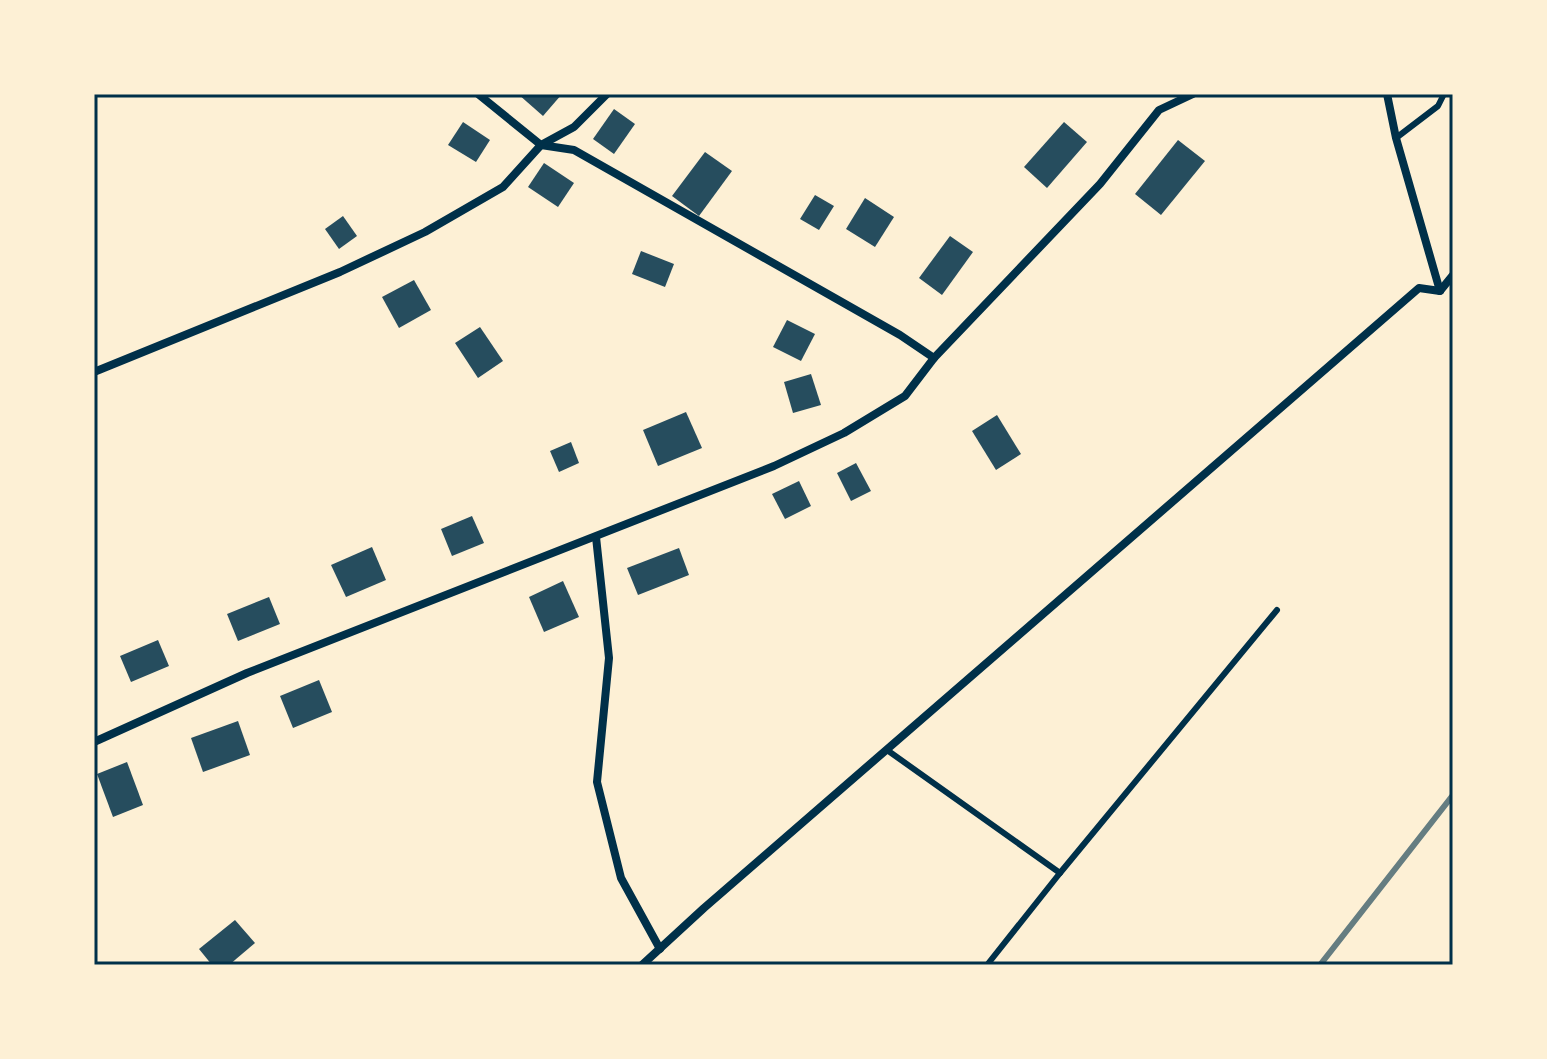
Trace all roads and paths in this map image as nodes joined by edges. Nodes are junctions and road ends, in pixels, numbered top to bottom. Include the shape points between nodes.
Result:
1 (478, 94) edge
2 (607, 94) edge
3 (1193, 94) edge
4 (1387, 94) edge
5 (1444, 94) edge
6 (1396, 138) junction
7 (541, 145) junction
8 (1453, 275) edge
9 (1440, 291) junction
10 (934, 358) junction
11 (94, 372) edge
12 (596, 537) junction
13 (1277, 610) dead end
14 (94, 742) edge
15 (887, 750) junction
16 (1060, 873) junction
17 (660, 949) junction
18 (642, 965) edge
19 (987, 965) edge

1 - 7 street
2 - 7 street via 574,127
3 - 10 street via 1159,110 1100,184
4 - 6 street
5 - 6 lane via 1438,106
6 - 9 street
7 - 10 street via 574,150
7 - 11 street via 503,187 425,232
8 - 9 street
9 - 15 street via 1419,288
10 - 12 street via 905,396 844,433
12 - 14 street via 247,673
12 - 17 street via 609,658 597,782 621,878
13 - 16 lane
15 - 16 lane
15 - 17 street
16 - 19 lane
17 - 18 street

